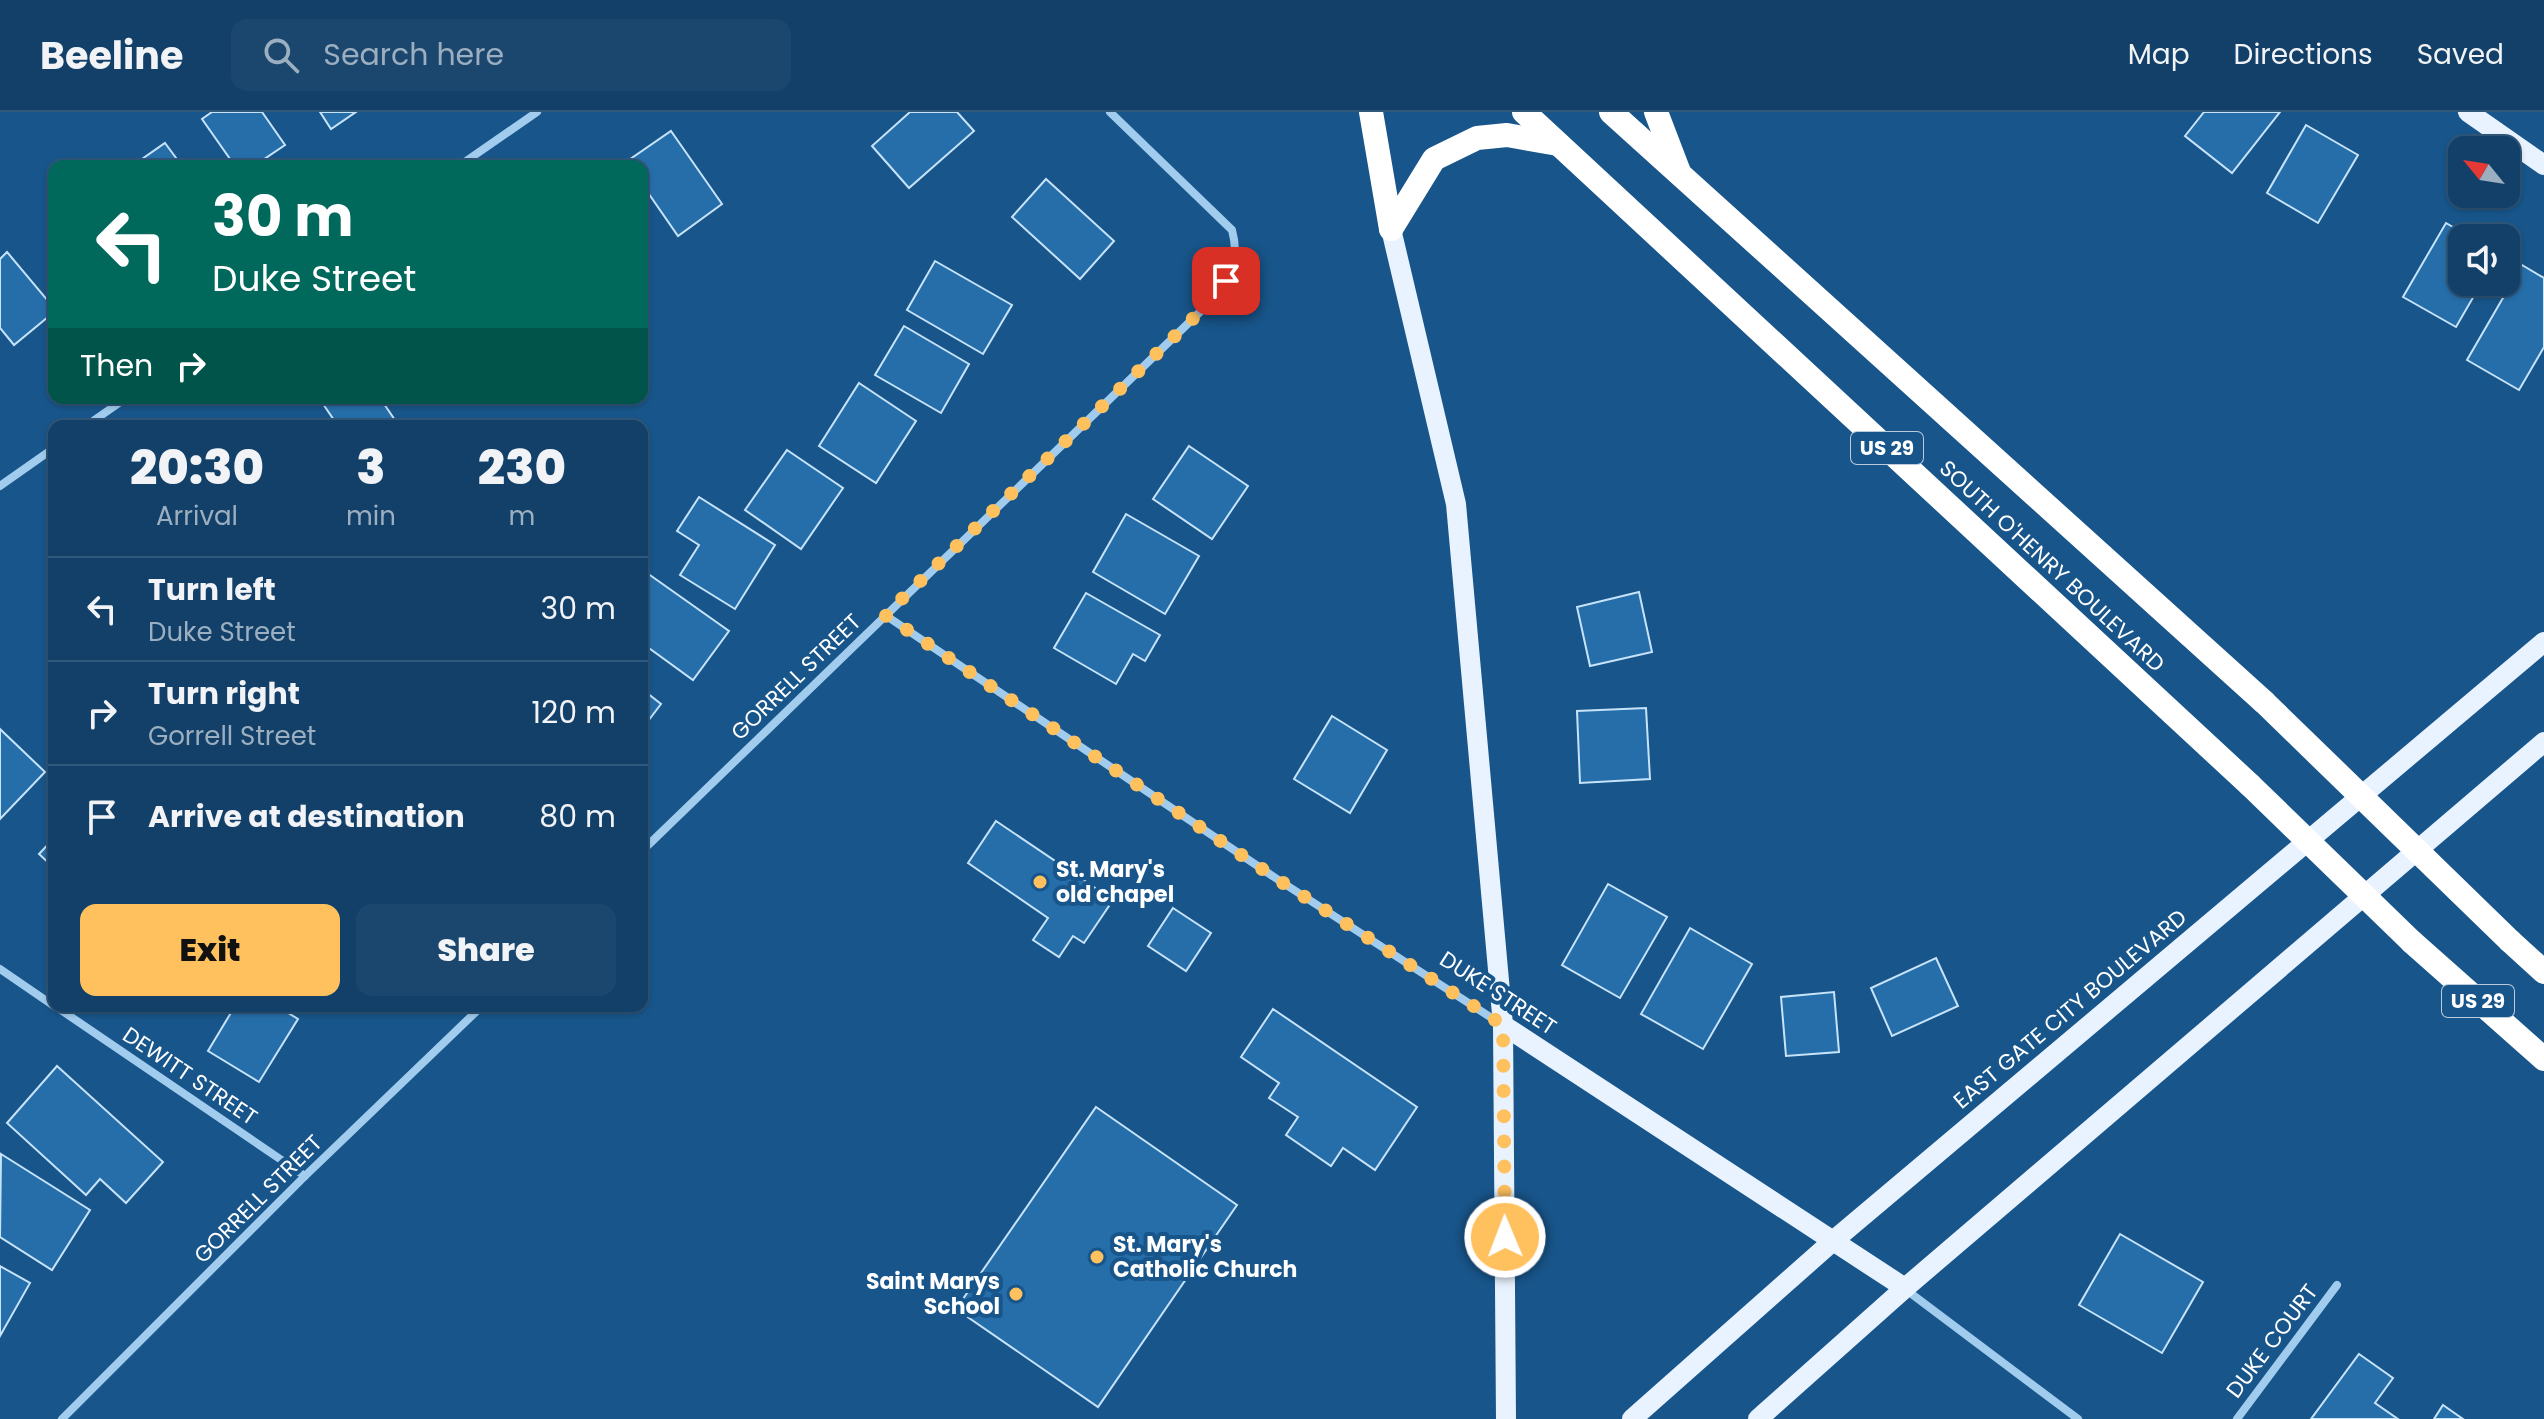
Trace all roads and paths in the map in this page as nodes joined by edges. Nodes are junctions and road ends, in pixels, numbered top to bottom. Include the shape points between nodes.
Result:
1 (537, 112) edge
2 (1110, 112) edge
3 (1371, 112) edge
4 (1524, 112) edge
5 (1611, 112) edge
6 (1656, 112) edge
7 (2468, 112) edge
8 (1558, 144) junction
9 (468, 160) edge
10 (2544, 165) edge
11 (1681, 178) junction
12 (1391, 229) junction
13 (117, 404) edge
14 (95, 420) edge
15 (48, 452) edge
16 (0, 486) edge
17 (885, 615) junction
18 (2544, 642) edge
19 (2544, 742) edge
20 (648, 845) edge
21 (0, 969) edge
22 (2544, 972) edge
23 (48, 1002) edge
24 (63, 1012) edge
25 (476, 1012) edge
26 (1503, 1025) junction
27 (2544, 1059) edge
28 (305, 1176) junction
29 (1833, 1241) junction
30 (2337, 1285) dead end
31 (1905, 1288) junction
32 (62, 1419) edge
33 (1506, 1419) edge
34 (1632, 1419) edge
35 (1758, 1419) edge
36 (2078, 1419) edge
37 (2237, 1419) edge

1 - 9 street
2 - 17 street, GORRELL STREET via 1232,230 1238,252 1226,281
3 - 12 highway
4 - 8 highway, SOUTH O'HENRY BOULEVARD / US 29
5 - 11 highway, SOUTH O'HENRY BOULEVARD / US 29
6 - 11 highway
7 - 10 main road
8 - 12 highway via 1507,135 1477,138 1434,159
8 - 27 highway, SOUTH O'HENRY BOULEVARD / US 29, bridge via 2250,785 2412,942
11 - 22 highway, SOUTH O'HENRY BOULEVARD / US 29, bridge via 2264,702
12 - 26 main road via 1456,504
13 - 14 street
15 - 16 street
17 - 20 street, GORRELL STREET
17 - 26 street, DUKE STREET
18 - 29 main road, EAST GATE CITY BOULEVARD
19 - 31 main road
21 - 23 street, DEWITT STREET
24 - 28 street, DEWITT STREET
25 - 28 street, GORRELL STREET
26 - 29 main road, DUKE STREET
26 - 33 main road
28 - 32 street, GORRELL STREET
29 - 31 main road, DUKE STREET
29 - 34 main road, EAST GATE CITY BOULEVARD
30 - 37 street, DUKE COURT
31 - 35 main road
31 - 36 street, DUKE STREET

